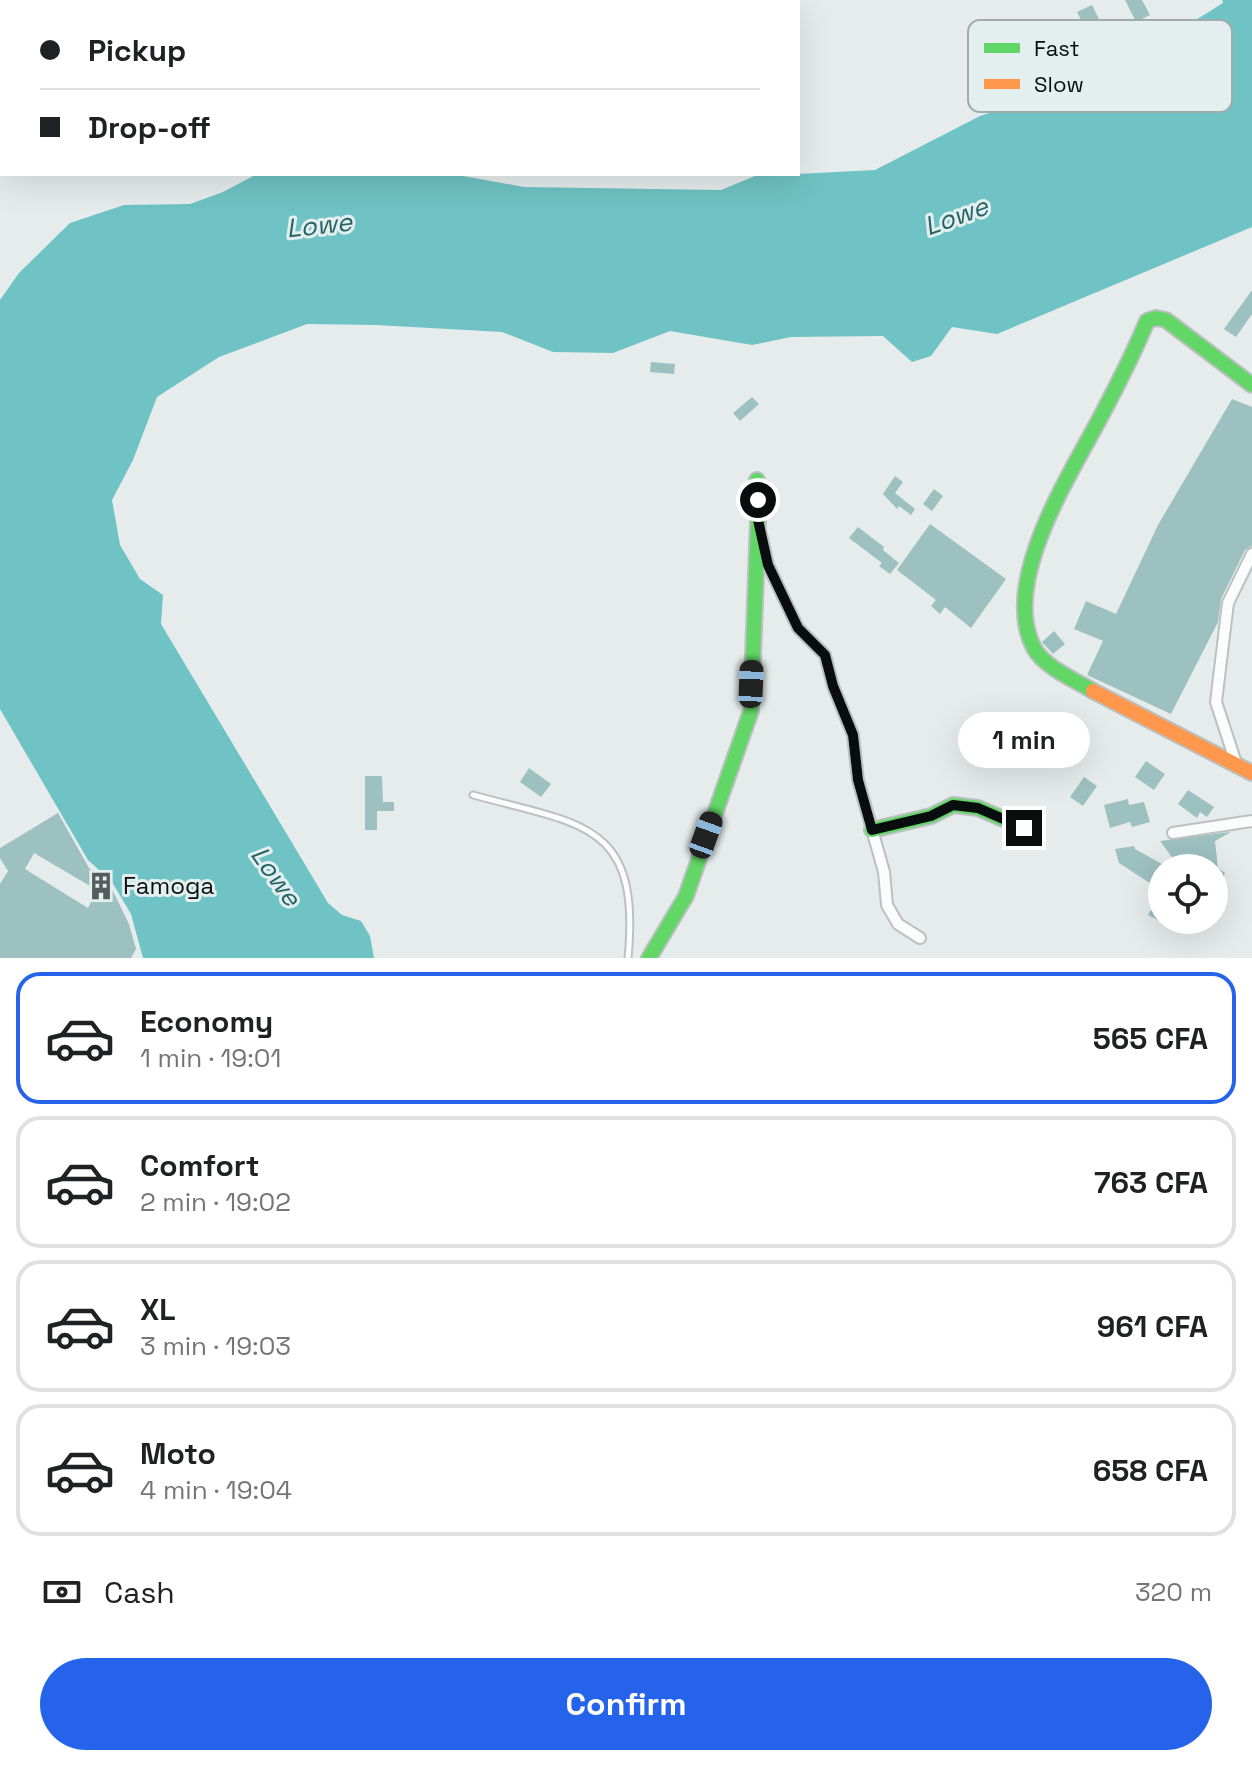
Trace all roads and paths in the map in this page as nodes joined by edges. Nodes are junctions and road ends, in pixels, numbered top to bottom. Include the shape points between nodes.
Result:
1 (1252, 385) edge
2 (757, 480) dead end
3 (758, 520) junction
4 (1252, 554) edge
5 (1236, 763) junction
6 (1252, 773) edge
7 (473, 795) dead end
8 (1252, 821) edge
9 (1024, 828) dead end
10 (872, 830) junction
11 (1173, 833) dead end
12 (920, 938) dead end
13 (628, 958) edge
14 (649, 958) edge

1 - 5 street via 1166,320 1147,321 1061,488 1029,573 1023,618 1035,652 1053,665 1096,693
2 - 3 street
3 - 10 street via 768,565 798,628 825,655 853,735
3 - 14 street via 751,711 686,896
4 - 5 street via 1228,603 1216,702
5 - 6 street
7 - 13 lane via 578,824 617,856 627,881
8 - 11 street
9 - 10 street via 978,808 953,805 931,816
10 - 12 street via 887,905 898,924

